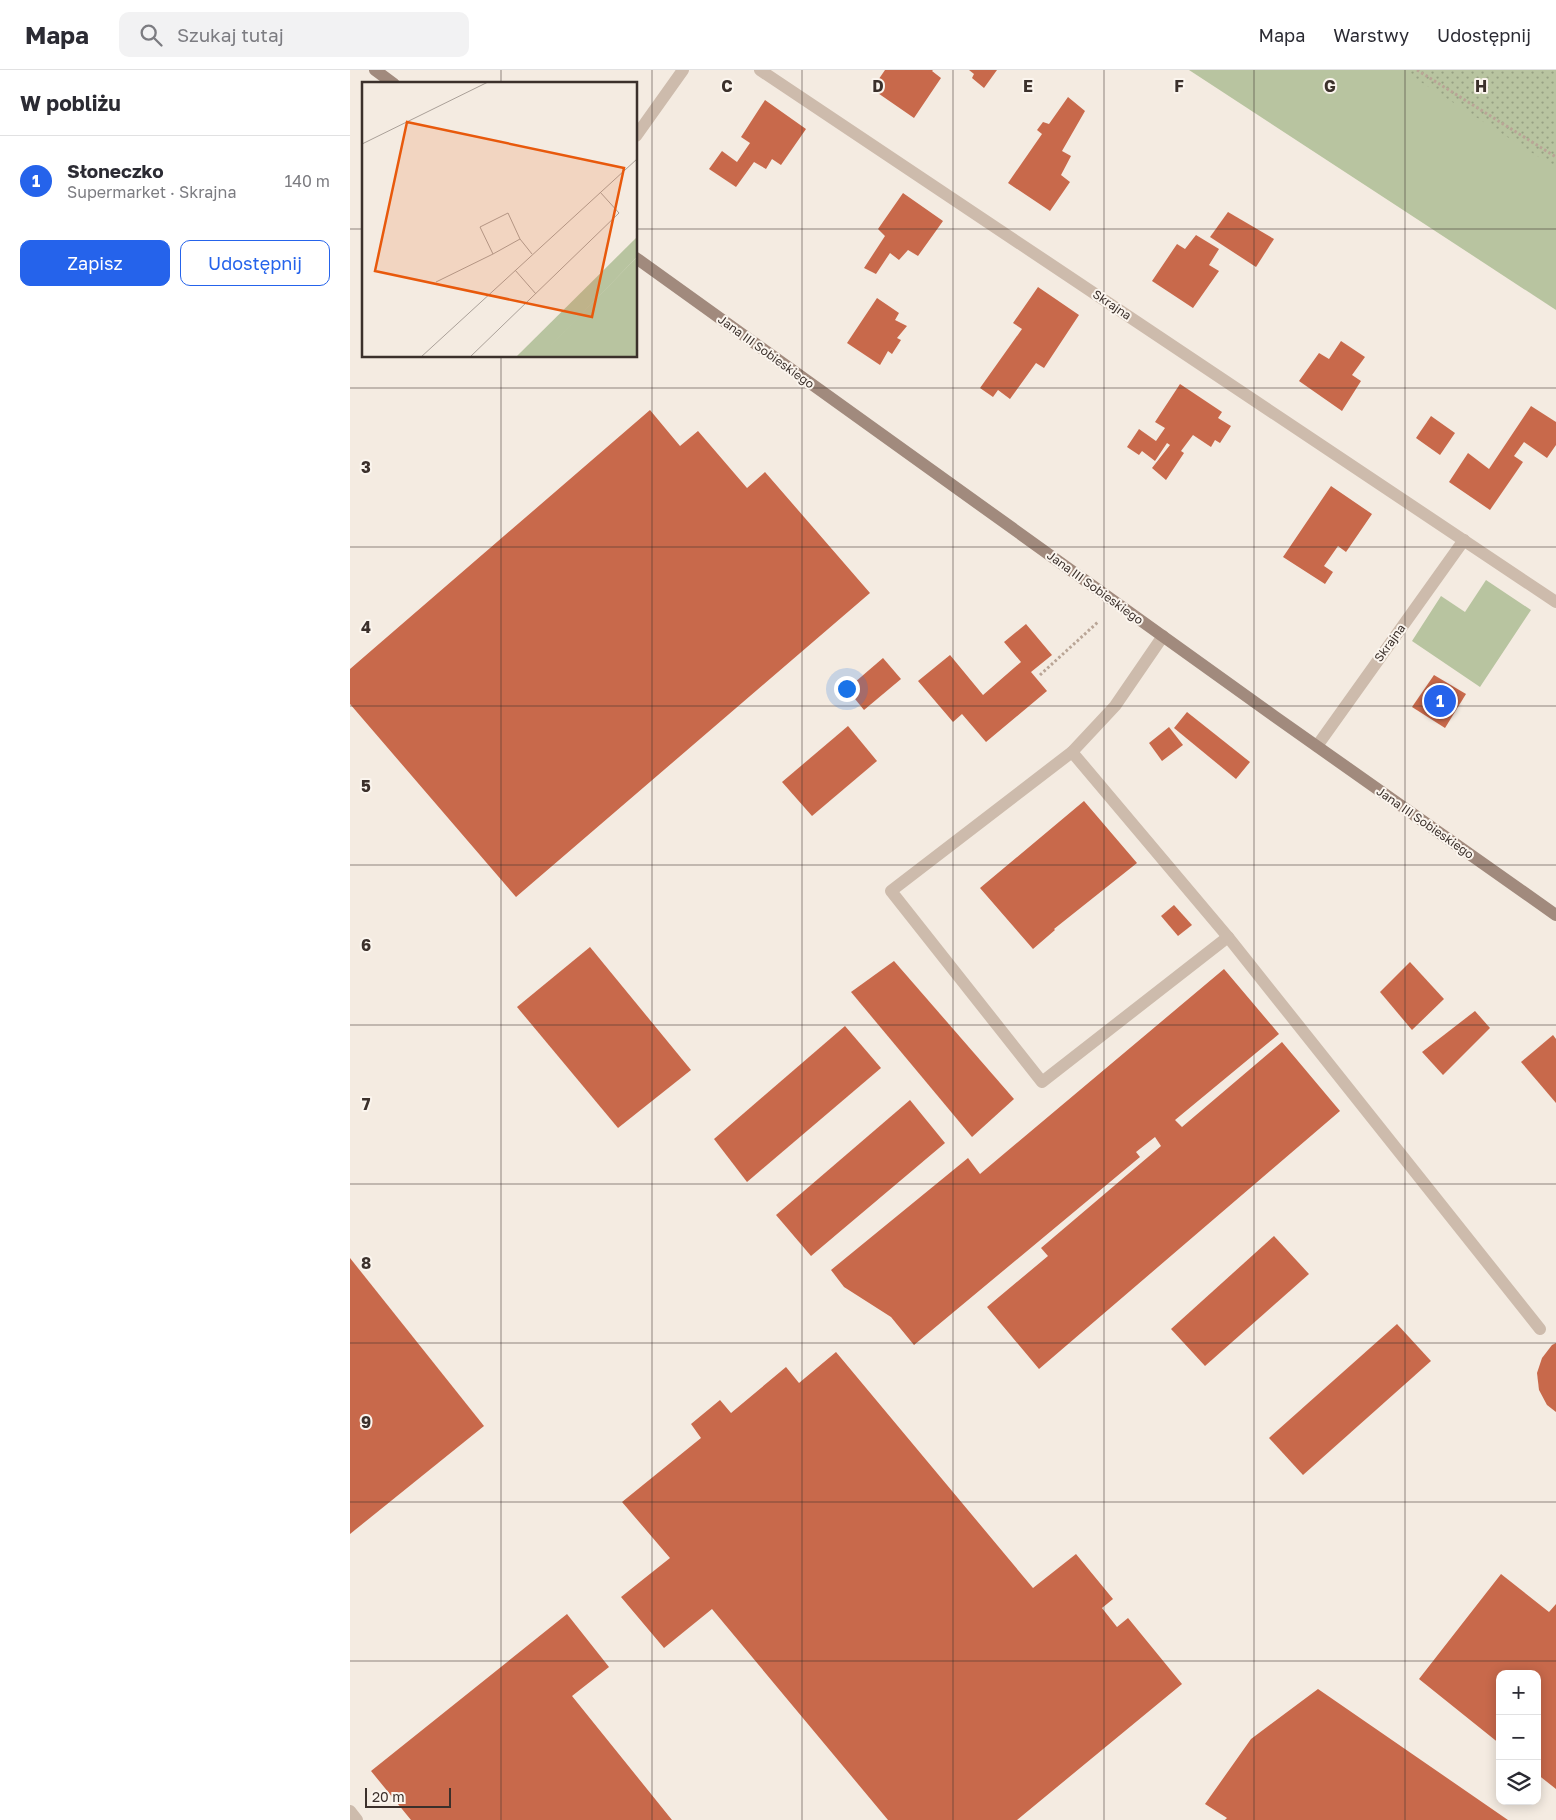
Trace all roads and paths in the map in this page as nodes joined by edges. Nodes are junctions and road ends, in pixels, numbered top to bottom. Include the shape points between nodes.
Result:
1 (375, 70) edge
2 (682, 70) edge
3 (760, 70) edge
4 (1417, 70) edge
5 (391, 82) edge
6 (638, 133) edge
7 (1556, 157) edge
8 (638, 259) edge
9 (1464, 540) junction
10 (1556, 602) edge
11 (1098, 622) dead end
12 (1163, 636) junction
13 (1040, 675) dead end
14 (1317, 746) junction
15 (1072, 752) junction
16 (1556, 915) edge
17 (1228, 937) junction
18 (1540, 1329) dead end
19 (350, 1811) edge
20 (357, 1820) edge

1 - 5 street
2 - 6 street
3 - 9 street, Skrajna
4 - 7 path
8 - 12 street, Jana III Sobieskiego
9 - 10 street, Skrajna
9 - 14 street, Skrajna
11 - 13 path
12 - 14 street, Jana III Sobieskiego
12 - 15 street via 1115,706
14 - 16 street, Jana III Sobieskiego
15 - 17 street
15 - 17 street via 891,891 1042,1082
17 - 18 street
19 - 20 street

